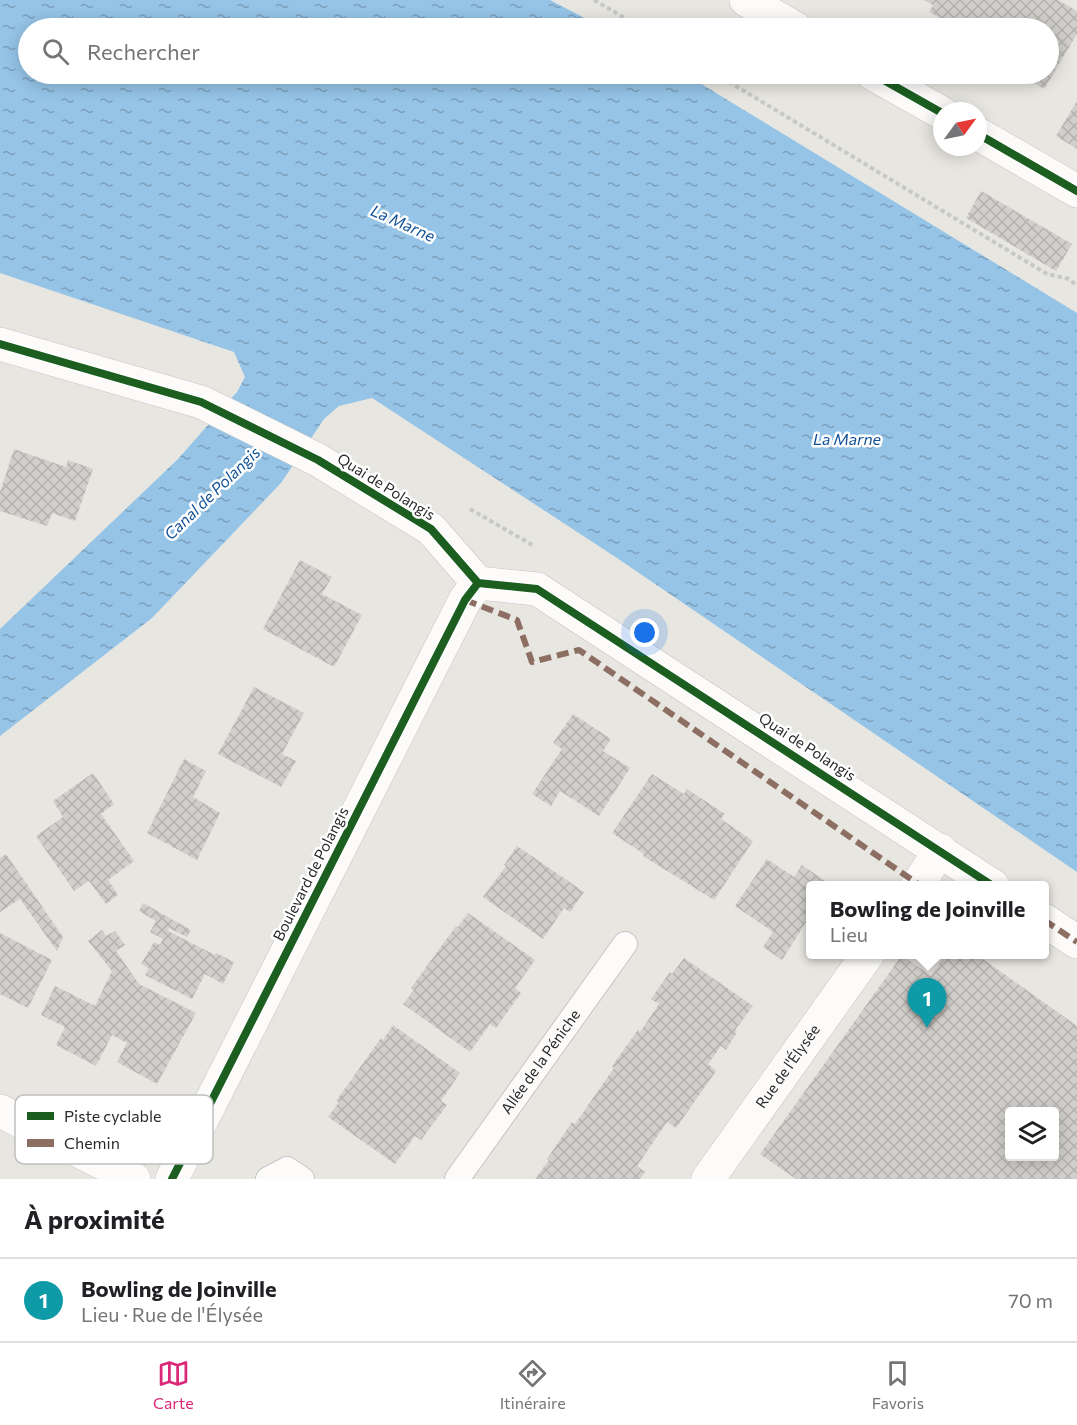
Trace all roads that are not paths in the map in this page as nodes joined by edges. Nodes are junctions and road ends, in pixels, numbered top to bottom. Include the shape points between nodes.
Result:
1 (757, 3) edge
2 (780, 18) edge
3 (891, 84) edge
4 (933, 108) edge
5 (987, 139) edge
6 (1077, 191) edge
7 (0, 344) edge
8 (478, 583) junction
9 (940, 850) junction
10 (920, 881) edge
11 (987, 881) edge
12 (1049, 923) edge
13 (1077, 942) edge
14 (625, 944) dead end
15 (864, 959) edge
16 (213, 1098) edge
17 (0, 1111) edge
18 (15, 1119) edge
19 (104, 1164) edge
20 (180, 1164) edge
21 (134, 1179) edge
22 (172, 1179) edge
23 (268, 1179) edge
24 (302, 1179) edge
25 (457, 1179) edge
26 (708, 1179) edge

1 - 2 street
3 - 4 street
5 - 6 street
7 - 8 street, Quai de Polangis via 201,402 318,460 431,529
8 - 9 street, Quai de Polangis via 537,589
8 - 16 street, Boulevard de Polangis via 459,610
9 - 10 street
9 - 11 street, Quai de Polangis
12 - 13 street
14 - 25 lane, Allée de la Péniche
15 - 26 street, Rue de l'Élysée
17 - 18 street
19 - 21 street
20 - 22 street, Boulevard de Polangis
23 - 24 lane via 287,1169

